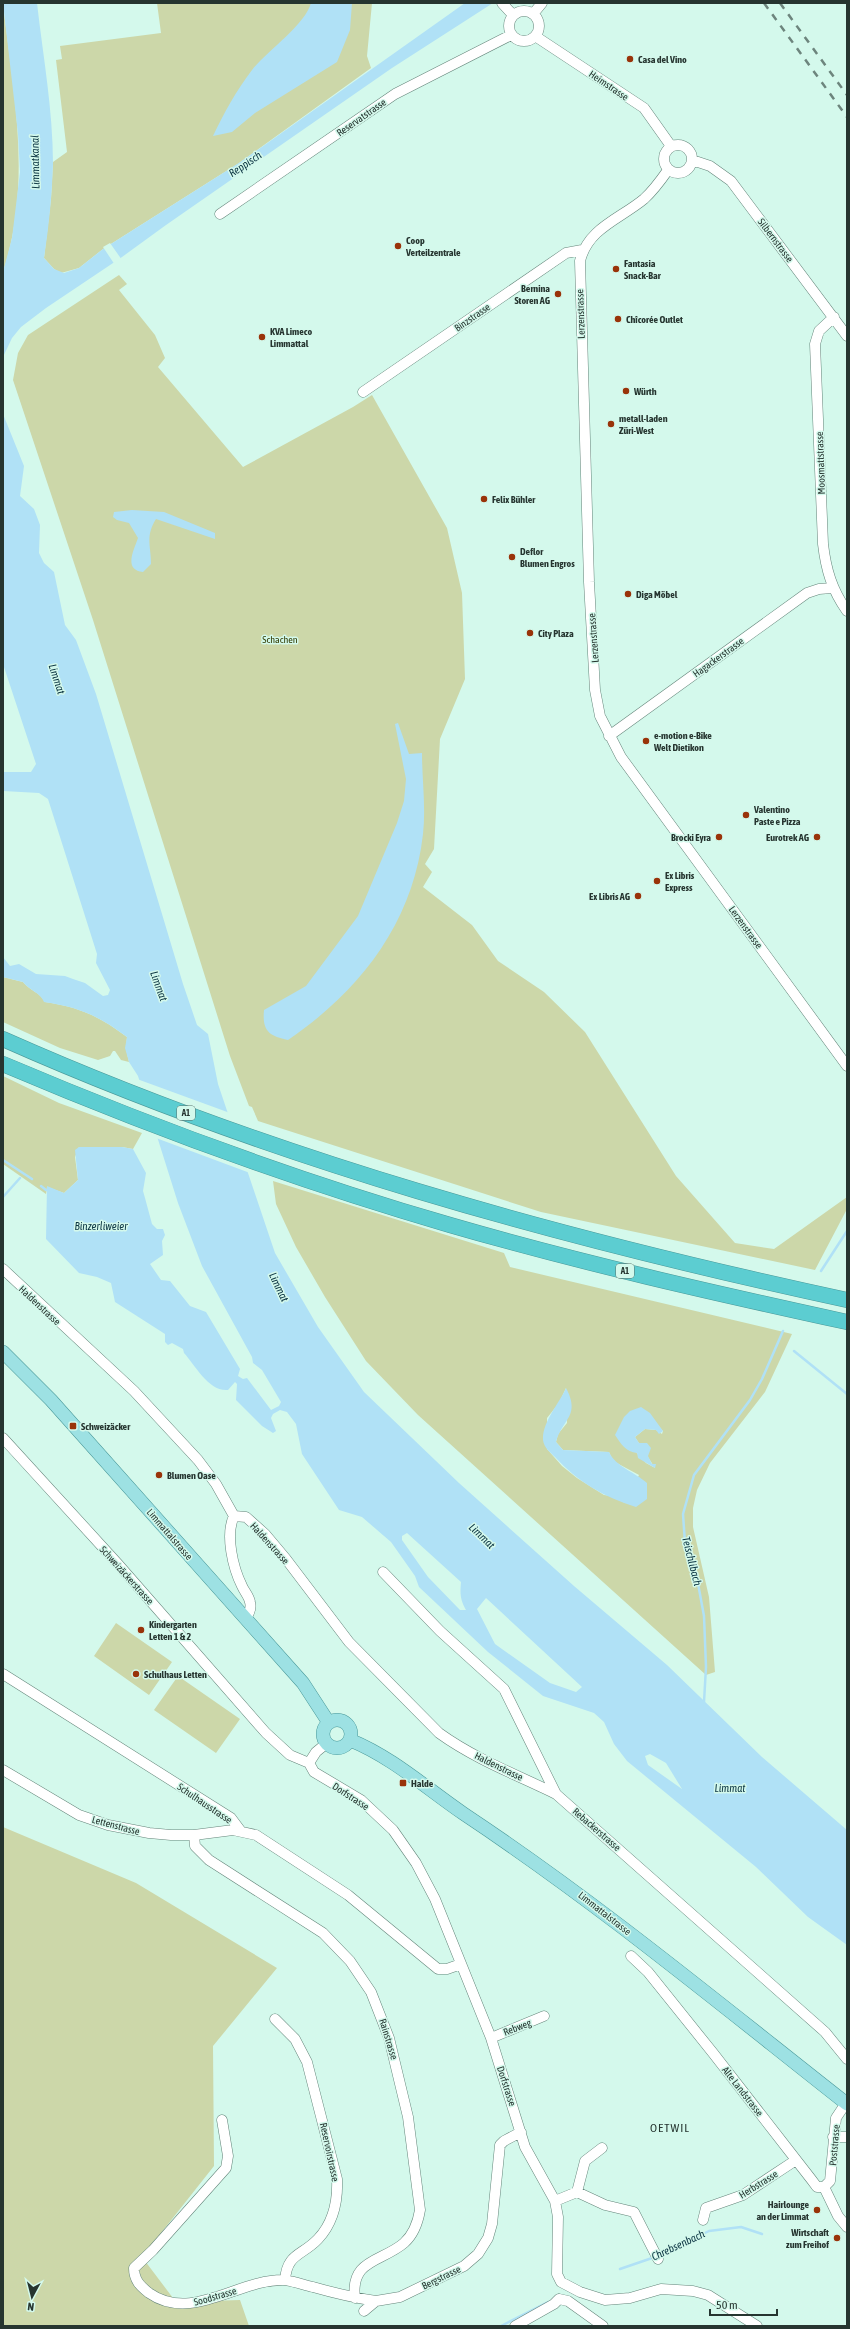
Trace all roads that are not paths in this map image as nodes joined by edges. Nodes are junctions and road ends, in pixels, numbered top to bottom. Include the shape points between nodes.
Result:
1 (542, 3) edge
2 (503, 4) edge
3 (533, 14) junction
4 (512, 15) junction
5 (511, 35) junction
6 (535, 36) junction
7 (671, 146) junction
8 (692, 160) junction
9 (668, 170) junction
10 (220, 214) dead end
11 (582, 250) junction
12 (834, 317) junction
13 (847, 336) edge
14 (363, 392) dead end
15 (832, 588) junction
16 (847, 611) edge
17 (608, 736) junction
18 (3, 1039) edge
19 (3, 1064) edge
20 (847, 1066) edge
21 (712, 1268) junction
22 (3, 1270) edge
23 (847, 1290) edge
24 (847, 1300) edge
25 (847, 1322) edge
26 (3, 1352) edge
27 (3, 1438) edge
28 (234, 1516) junction
29 (383, 1572) dead end
30 (245, 1619) junction
31 (3, 1674) edge
32 (329, 1723) junction
33 (350, 1740) junction
34 (327, 1743) junction
35 (308, 1763) junction
36 (3, 1770) edge
37 (556, 1794) junction
38 (240, 1830) junction
39 (194, 1835) junction
40 (631, 1956) dead end
41 (461, 1964) junction
42 (544, 2016) dead end
43 (275, 2019) dead end
44 (491, 2038) junction
45 (847, 2060) edge
46 (846, 2104) edge
47 (222, 2120) dead end
48 (521, 2132) junction
49 (833, 2137) junction
50 (847, 2137) edge
51 (602, 2148) dead end
52 (796, 2160) junction
53 (824, 2187) junction
54 (577, 2192) junction
55 (555, 2201) junction
56 (704, 2220) dead end
57 (847, 2227) edge
58 (657, 2257) dead end
59 (285, 2280) junction
60 (562, 2282) junction
61 (355, 2298) junction
62 (559, 2299) junction
63 (376, 2301) junction
64 (364, 2312) dead end
65 (515, 2326) edge
66 (603, 2326) edge
67 (757, 2326) edge

1 - 3 street
2 - 4 street
3 - 4 street via 523,10
3 - 6 street via 539,27
4 - 5 street via 508,25
5 - 6 street via 515,39 526,41
5 - 10 street, Reservatstrasse via 395,94
6 - 7 street, Heimstrasse via 644,108
7 - 8 street via 686,147 692,155
7 - 9 street via 663,161
8 - 9 street via 691,165 683,172 678,174
8 - 12 street, Silbernstrasse via 710,166 731,181
9 - 11 street, Lerzenstrasse via 644,199 595,233
11 - 14 street, Binzstrasse via 566,253
11 - 17 street, Lerzenstrasse via 578,272 595,690 600,716
12 - 13 street, Silbernstrasse
12 - 15 street, Moosmattstrasse via 819,331 815,344 823,544
15 - 16 street, Moosmattstrasse
15 - 17 street, Hagackerstrasse via 807,593
17 - 20 street, Lerzenstrasse
18 - 21 highway, A1 via 88,1075 285,1149 458,1203
19 - 25 highway, A1 via 98,1104 295,1177 412,1214 544,1251
21 - 23 highway via 760,1271
21 - 24 highway, A1
22 - 28 street, Haldenstrasse via 134,1391 198,1460 216,1484
26 - 30 main road, Limmattalstrasse via 50,1400
27 - 35 street, Schweizäckerstrasse via 266,1733 281,1748
28 - 30 street via 230,1532 236,1572 251,1603
28 - 37 street, Haldenstrasse via 246,1517 265,1534 349,1642 439,1733 485,1760
29 - 37 street, Rebackerstrasse via 440,1631 504,1689
30 - 32 main road, Limmattalstrasse via 304,1683
31 - 38 street, Schulhausstrasse via 230,1818
32 - 33 main road via 337,1720 346,1723 351,1731
32 - 34 main road via 324,1730
33 - 34 main road via 339,1748
33 - 46 main road, Limmattalstrasse via 391,1761 531,1858
34 - 35 street
35 - 41 street, Dorfstrasse via 322,1777 361,1800 393,1830 416,1863
36 - 39 street, Lettenstrasse via 79,1815 108,1825 149,1833
37 - 45 street, Rebackerstrasse via 825,2032
38 - 39 street, Lettenstrasse
38 - 41 street, Schulhausstrasse via 256,1835 348,1895 438,1969
39 - 61 street, Rainstrasse via 196,1846 209,1860 323,1933 350,1961 363,1979 385,2023 408,2117 420,2210 418,2223 405,2242 367,2264 357,2274 353,2285
40 - 52 street, Alte Landstrasse via 648,1972 713,2052
41 - 44 street, Dorfstrasse
42 - 44 street, Rebweg
43 - 59 street, Reservoirstrasse via 295,2040 307,2062 337,2179 333,2216 318,2239 291,2259
44 - 48 street, Dorfstrasse
46 - 49 street, Poststrasse via 836,2118
47 - 59 street, Soodstrasse via 228,2156 226,2168 134,2268 135,2278 140,2286 152,2295 177,2304 201,2303 265,2282
48 - 55 street, Dorfstrasse via 526,2147
48 - 63 street, Bergstrasse via 504,2140 500,2145 492,2224 488,2238 478,2254 464,2266 400,2297
49 - 50 street
49 - 53 street, Poststrasse via 830,2181
51 - 54 street via 585,2161
52 - 53 street, Alte Landstrasse via 817,2187
52 - 56 street, Herbstrasse via 743,2195 706,2208
53 - 57 street, Alte Landstrasse via 838,2216
54 - 55 street
54 - 58 street via 605,2204 634,2212
55 - 60 street, Dorfstrasse via 558,2216 557,2274
59 - 61 street, Soodstrasse
60 - 62 street
60 - 67 street via 580,2292 604,2300 630,2298 661,2289 693,2291 708,2295
61 - 63 street, Soodstrasse
62 - 65 street
62 - 66 street via 568,2301
63 - 64 street

